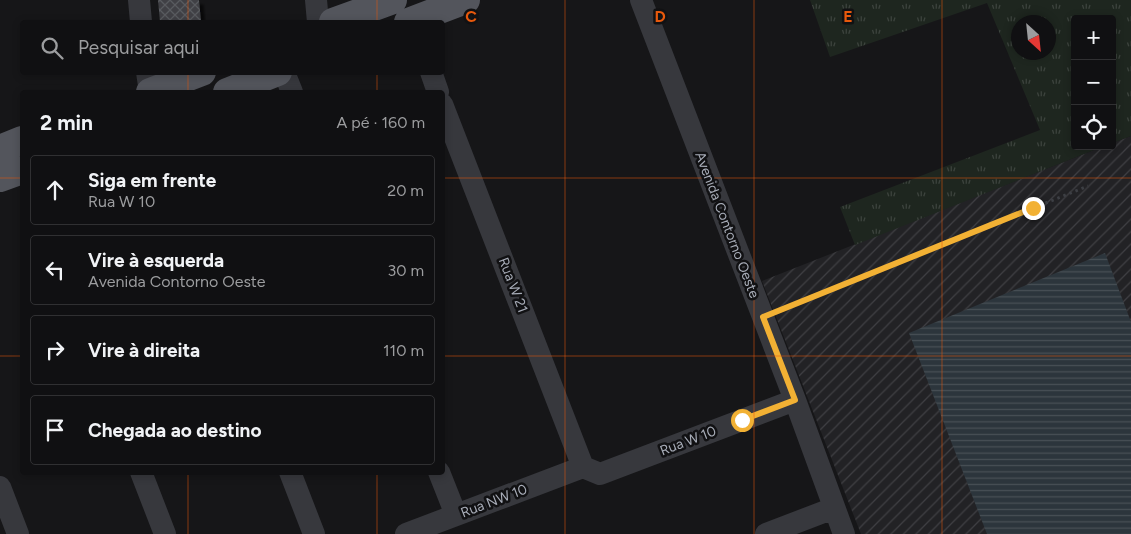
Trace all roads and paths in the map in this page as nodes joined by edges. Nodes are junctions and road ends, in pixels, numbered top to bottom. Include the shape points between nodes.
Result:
1 (138, 0) edge
2 (316, 0) edge
3 (393, 0) edge
4 (466, 0) edge
5 (641, 0) edge
6 (141, 20) edge
7 (318, 20) edge
8 (338, 20) edge
9 (415, 20) edge
10 (148, 75) edge
11 (194, 75) edge
12 (270, 75) edge
13 (285, 75) edge
14 (431, 75) edge
15 (150, 90) edge
16 (155, 90) edge
17 (232, 90) edge
18 (291, 90) edge
19 (437, 90) edge
20 (445, 112) edge
21 (20, 141) edge
22 (0, 149) edge
23 (20, 171) edge
24 (0, 178) edge
25 (1088, 186) dead end
26 (763, 317) junction
27 (795, 400) junction
28 (582, 467) junction
29 (142, 475) edge
30 (291, 475) edge
31 (440, 475) edge
32 (0, 487) edge
33 (834, 508) junction
34 (456, 515) junction
35 (18, 534) edge
36 (164, 534) edge
37 (314, 534) edge
38 (406, 534) edge
39 (766, 534) edge
40 (844, 534) edge

1 - 6 street
2 - 7 street
3 - 8 main road
4 - 9 main road
5 - 26 street, Avenida Contorno Oeste
10 - 15 street
11 - 16 main road
12 - 17 main road
13 - 18 street
14 - 19 street
20 - 28 street, Rua W 21
21 - 22 main road
23 - 24 main road
25 - 26 path
26 - 27 street, Avenida Contorno Oeste
27 - 28 street, Rua W 10 via 600,474
27 - 33 street, Avenida Contorno Oeste
28 - 34 street, Rua NW 10
29 - 36 street
30 - 37 street
31 - 34 street
32 - 35 street
33 - 39 street
33 - 40 street, Avenida Contorno Oeste
34 - 38 street, Rua NW 10

